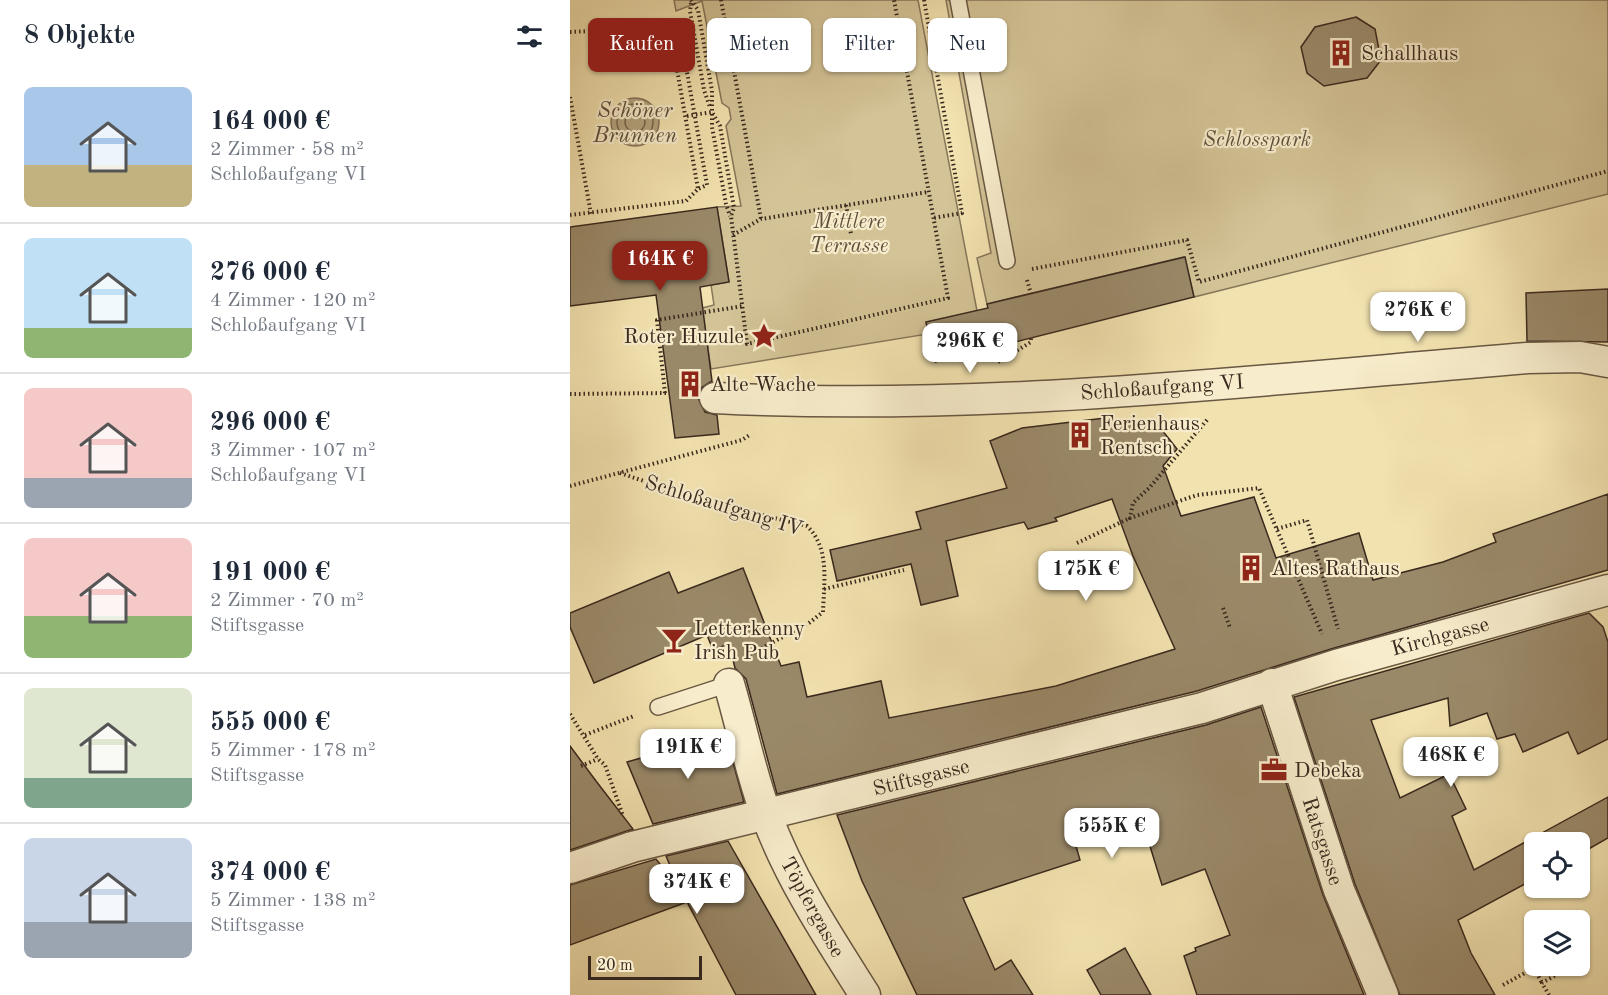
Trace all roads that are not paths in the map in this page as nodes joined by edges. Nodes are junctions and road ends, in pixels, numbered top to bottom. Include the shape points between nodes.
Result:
1 (958, 0) edge
2 (1007, 261) dead end
3 (1608, 362) edge
4 (715, 398) dead end
5 (1608, 590) edge
6 (729, 684) joint
7 (1272, 684) junction
8 (658, 707) road end
9 (766, 815) junction
10 (570, 868) edge
11 (865, 995) edge
12 (1383, 995) edge

1 - 2 lane
3 - 4 street, Schloßaufgang VI via 1580,357 1527,358 1085,393 799,402
5 - 7 street, Kirchgasse
6 - 8 lane
6 - 9 street
7 - 9 street, Stiftsgasse via 1202,708
7 - 12 street, Ratsgasse via 1339,890
9 - 10 street, Stiftsgasse via 633,847
9 - 11 street, Töpfergasse via 819,921

